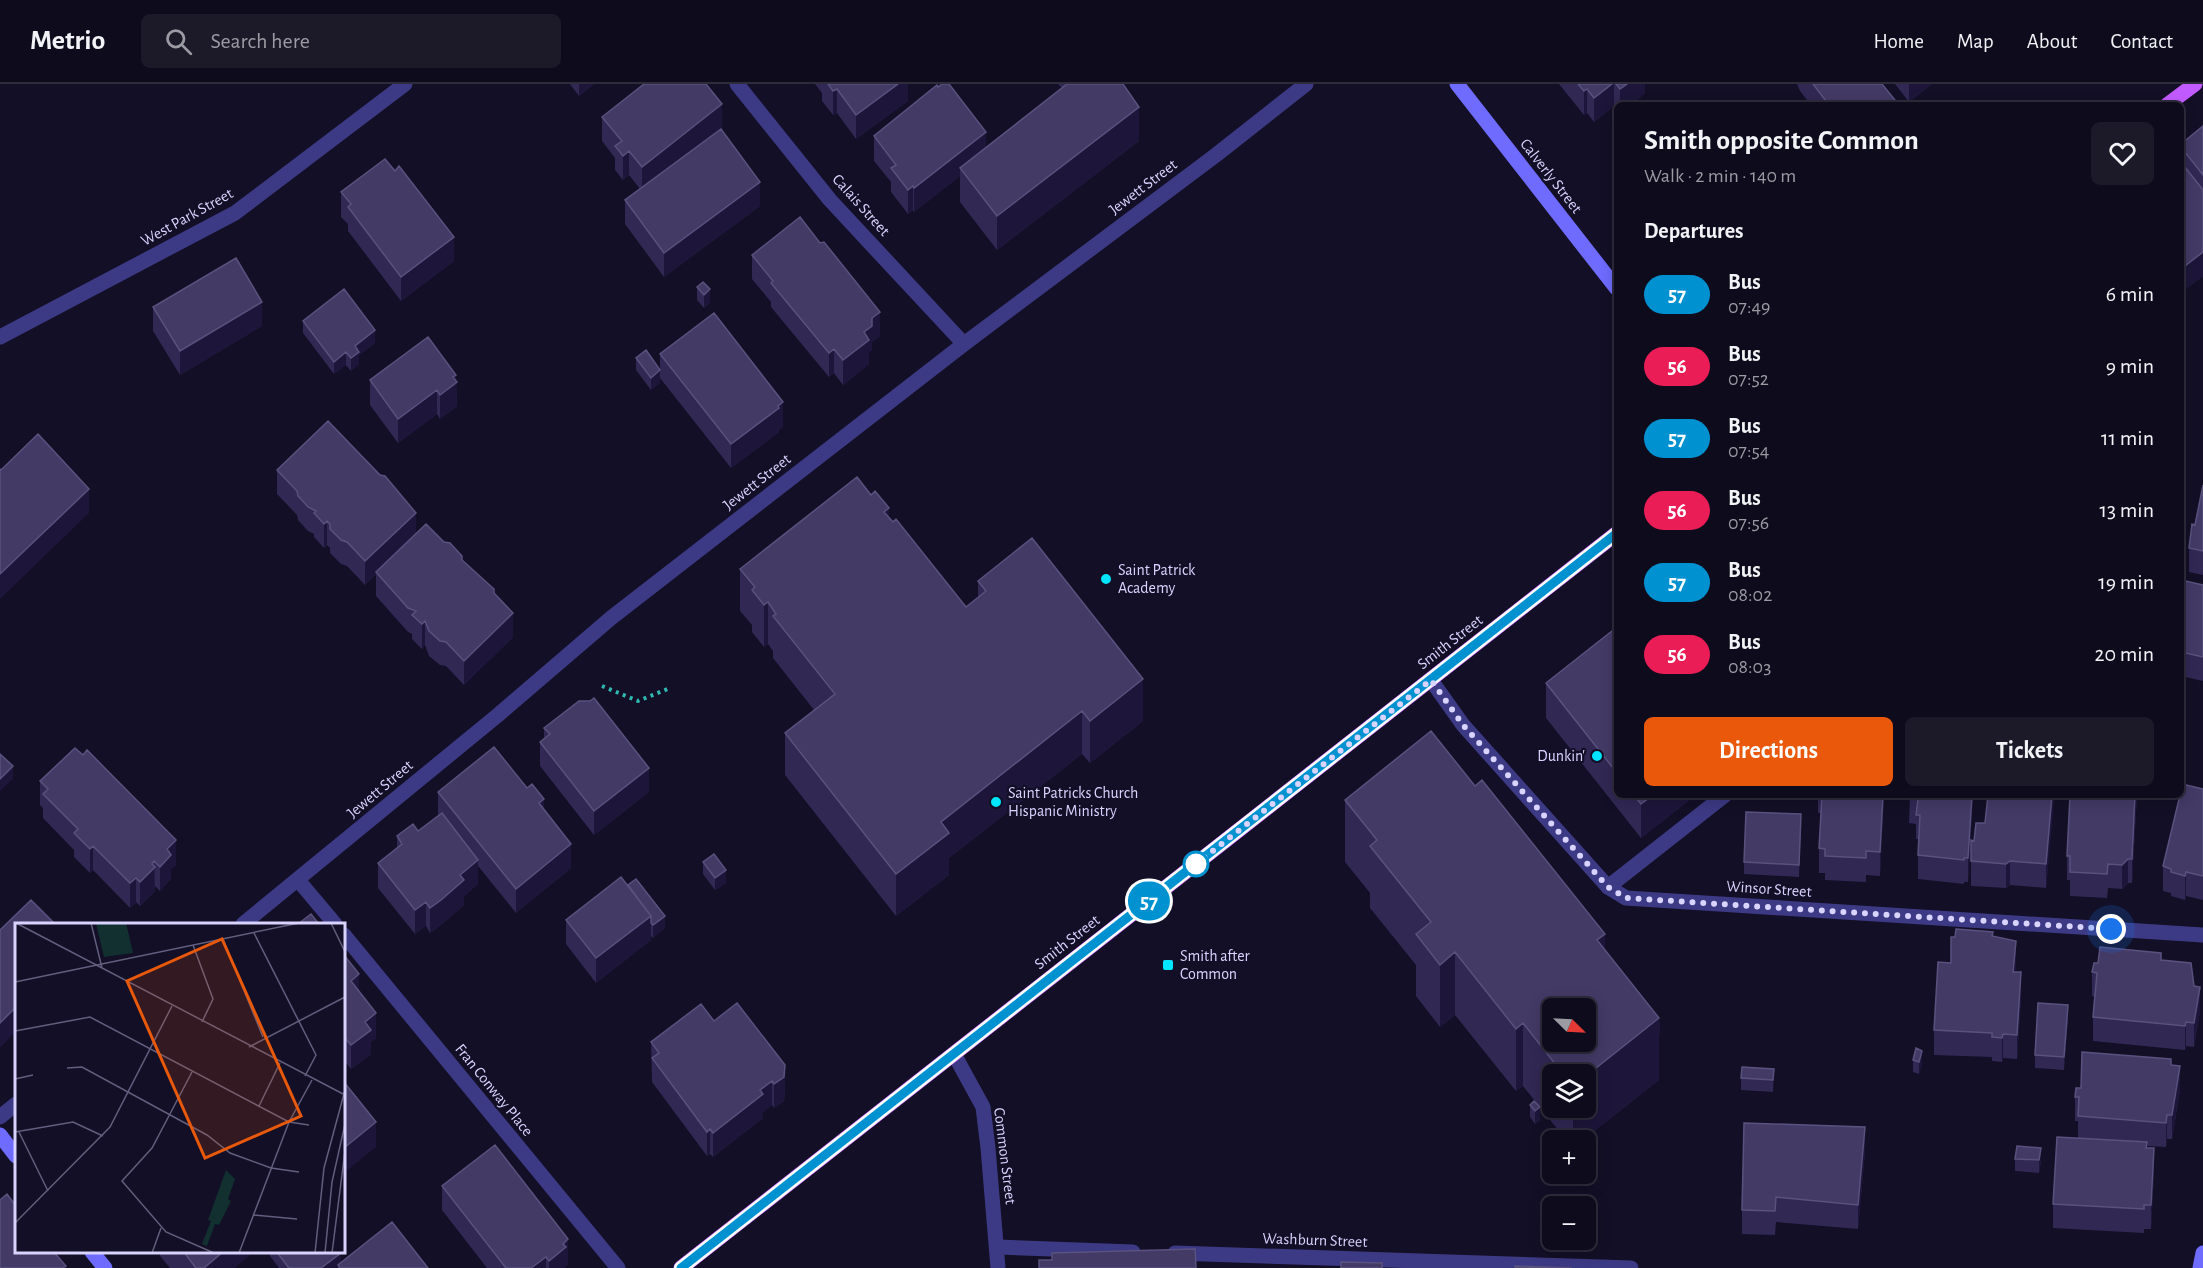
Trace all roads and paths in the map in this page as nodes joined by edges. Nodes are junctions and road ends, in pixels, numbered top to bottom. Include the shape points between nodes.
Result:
1 (405, 84) edge
2 (737, 84) edge
3 (1306, 84) edge
4 (1457, 84) edge
5 (2194, 84) edge
6 (2171, 102) edge
7 (1614, 285) edge
8 (0, 337) edge
9 (964, 344) junction
10 (1614, 539) edge
11 (1431, 680) junction
12 (602, 686) dead end
13 (670, 688) dead end
14 (1721, 798) edge
15 (298, 880) junction
16 (1608, 887) junction
17 (244, 923) edge
18 (334, 923) edge
19 (2203, 935) edge
20 (345, 936) edge
21 (954, 1054) junction
22 (15, 1105) edge
23 (0, 1117) edge
24 (0, 1135) edge
25 (15, 1155) edge
26 (998, 1247) junction
27 (94, 1253) edge
28 (2203, 1253) edge
29 (105, 1268) edge
30 (618, 1268) edge
31 (681, 1268) edge
32 (998, 1268) edge
33 (1631, 1268) edge
34 (2200, 1268) edge

1 - 8 street, West Park Street via 235,213
2 - 9 street, Calais Street via 830,200
3 - 9 street, Jewett Street
4 - 7 street, Calverly Street
5 - 6 main road
9 - 15 street, Jewett Street via 611,618
10 - 11 main road, Smith Street
11 - 16 street, Winsor Street via 1463,725
11 - 21 main road, Smith Street
12 - 13 path via 638,701
14 - 16 street
15 - 17 street, Jewett Street
15 - 18 street
16 - 19 street, Winsor Street via 1626,898
20 - 30 street, Fran Conway Place
21 - 26 street, Common Street via 983,1107
21 - 31 main road, Smith Street
22 - 23 street
24 - 25 street
26 - 32 street, Common Street
26 - 33 street, Washburn Street
27 - 29 street
28 - 34 street

